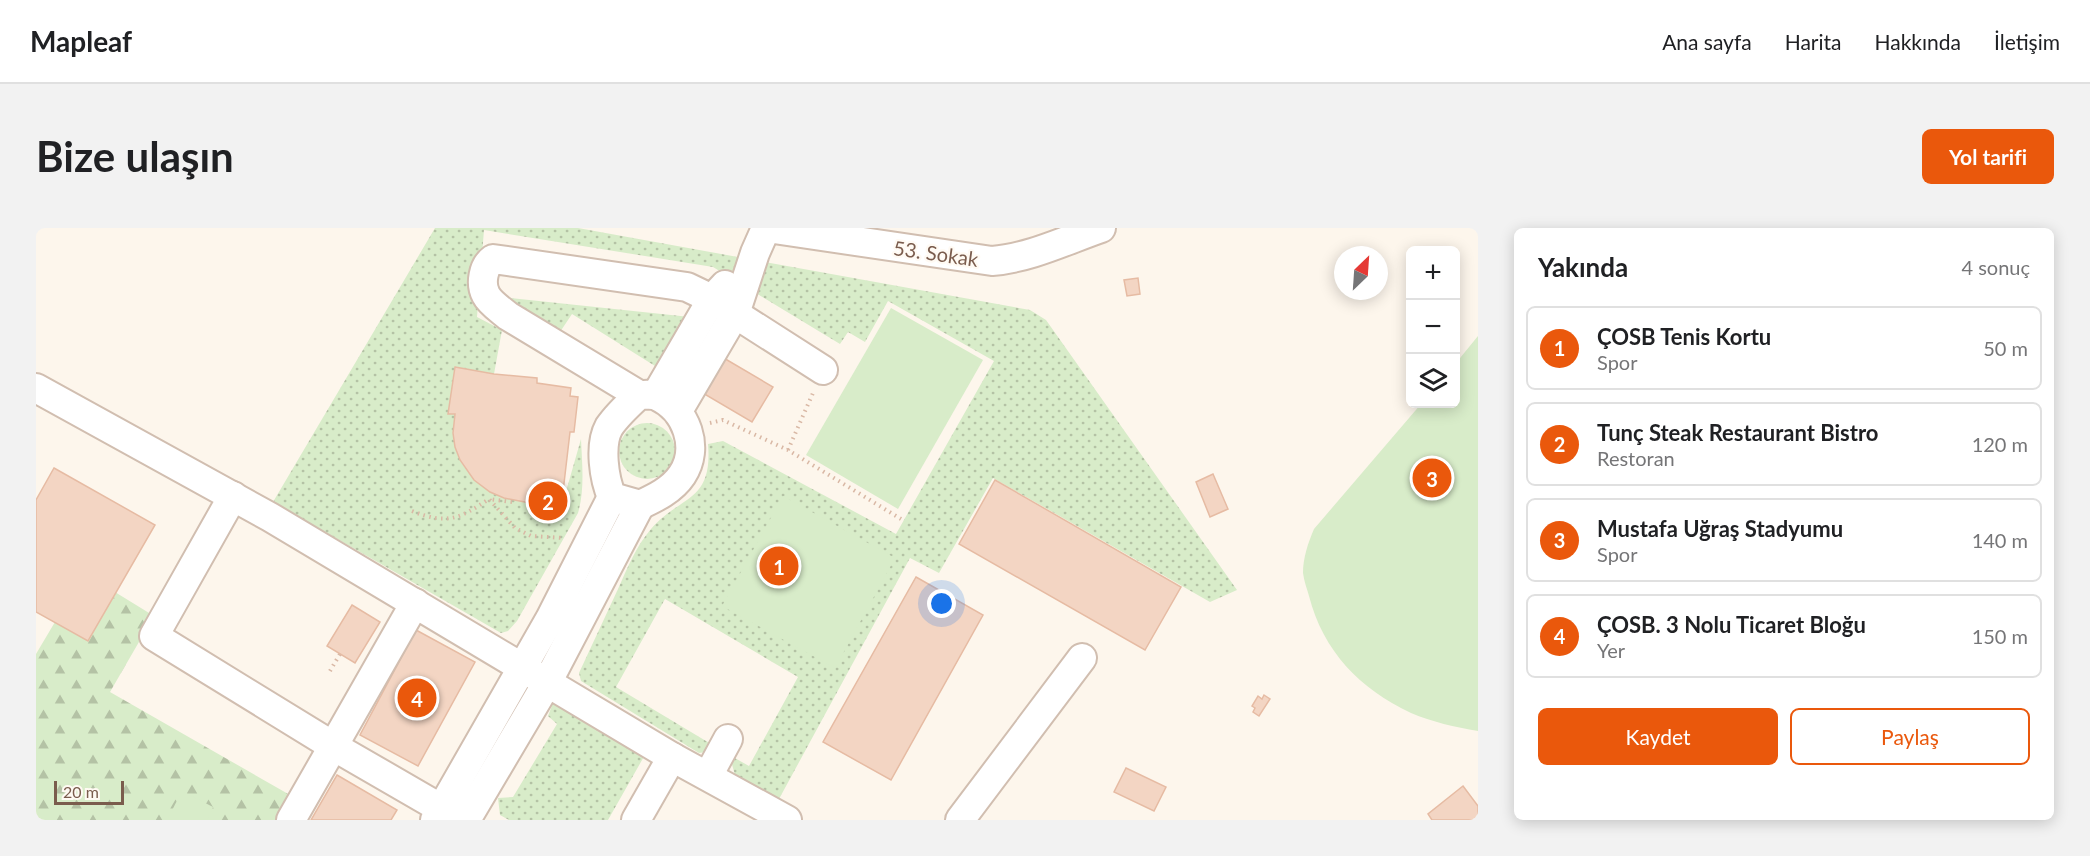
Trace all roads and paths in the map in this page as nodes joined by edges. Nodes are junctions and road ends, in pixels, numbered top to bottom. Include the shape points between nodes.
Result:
1 (1101, 228) edge
2 (1057, 235) edge
3 (763, 236) edge
4 (1029, 240) edge
5 (723, 306) junction
6 (823, 370) joint
7 (36, 388) edge
8 (665, 407) junction
9 (788, 450) junction
10 (233, 496) junction
11 (612, 497) junction
12 (489, 499) junction
13 (512, 502) dead end
14 (640, 505) junction
15 (412, 511) dead end
16 (901, 519) dead end
17 (570, 539) dead end
18 (415, 603) junction
19 (340, 654) dead end
20 (1082, 658) dead end
21 (521, 668) junction
22 (330, 671) dead end
23 (547, 683) junction
24 (728, 739) dead end
25 (333, 746) junction
26 (672, 757) junction
27 (708, 776) junction
28 (451, 817) edge
29 (291, 820) edge
30 (636, 820) edge
31 (787, 820) edge
32 (961, 820) edge

1 - 2 street, 53. Sokak
2 - 4 street, 53. Sokak
3 - 4 street, 53. Sokak via 992,261 1008,260
3 - 5 street
5 - 6 street
5 - 8 street
5 - 8 street via 687,287 493,259 488,263 483,277 485,295 493,304
6 - 9 path
7 - 10 street
8 - 9 path via 723,420
8 - 11 street via 627,406 608,429 605,480
8 - 14 street via 691,448 688,463 681,477 664,492
9 - 16 path
10 - 18 street
10 - 25 street via 154,636
11 - 14 street
11 - 21 street
12 - 13 path
12 - 15 path via 462,517 444,519
12 - 17 path via 515,528 531,536
14 - 23 street
18 - 21 street
18 - 25 street
19 - 22 path
20 - 32 street
21 - 23 street
21 - 28 street
23 - 26 street
23 - 28 street
24 - 27 street
25 - 28 street
25 - 29 street
26 - 27 street
26 - 30 street
27 - 31 street

